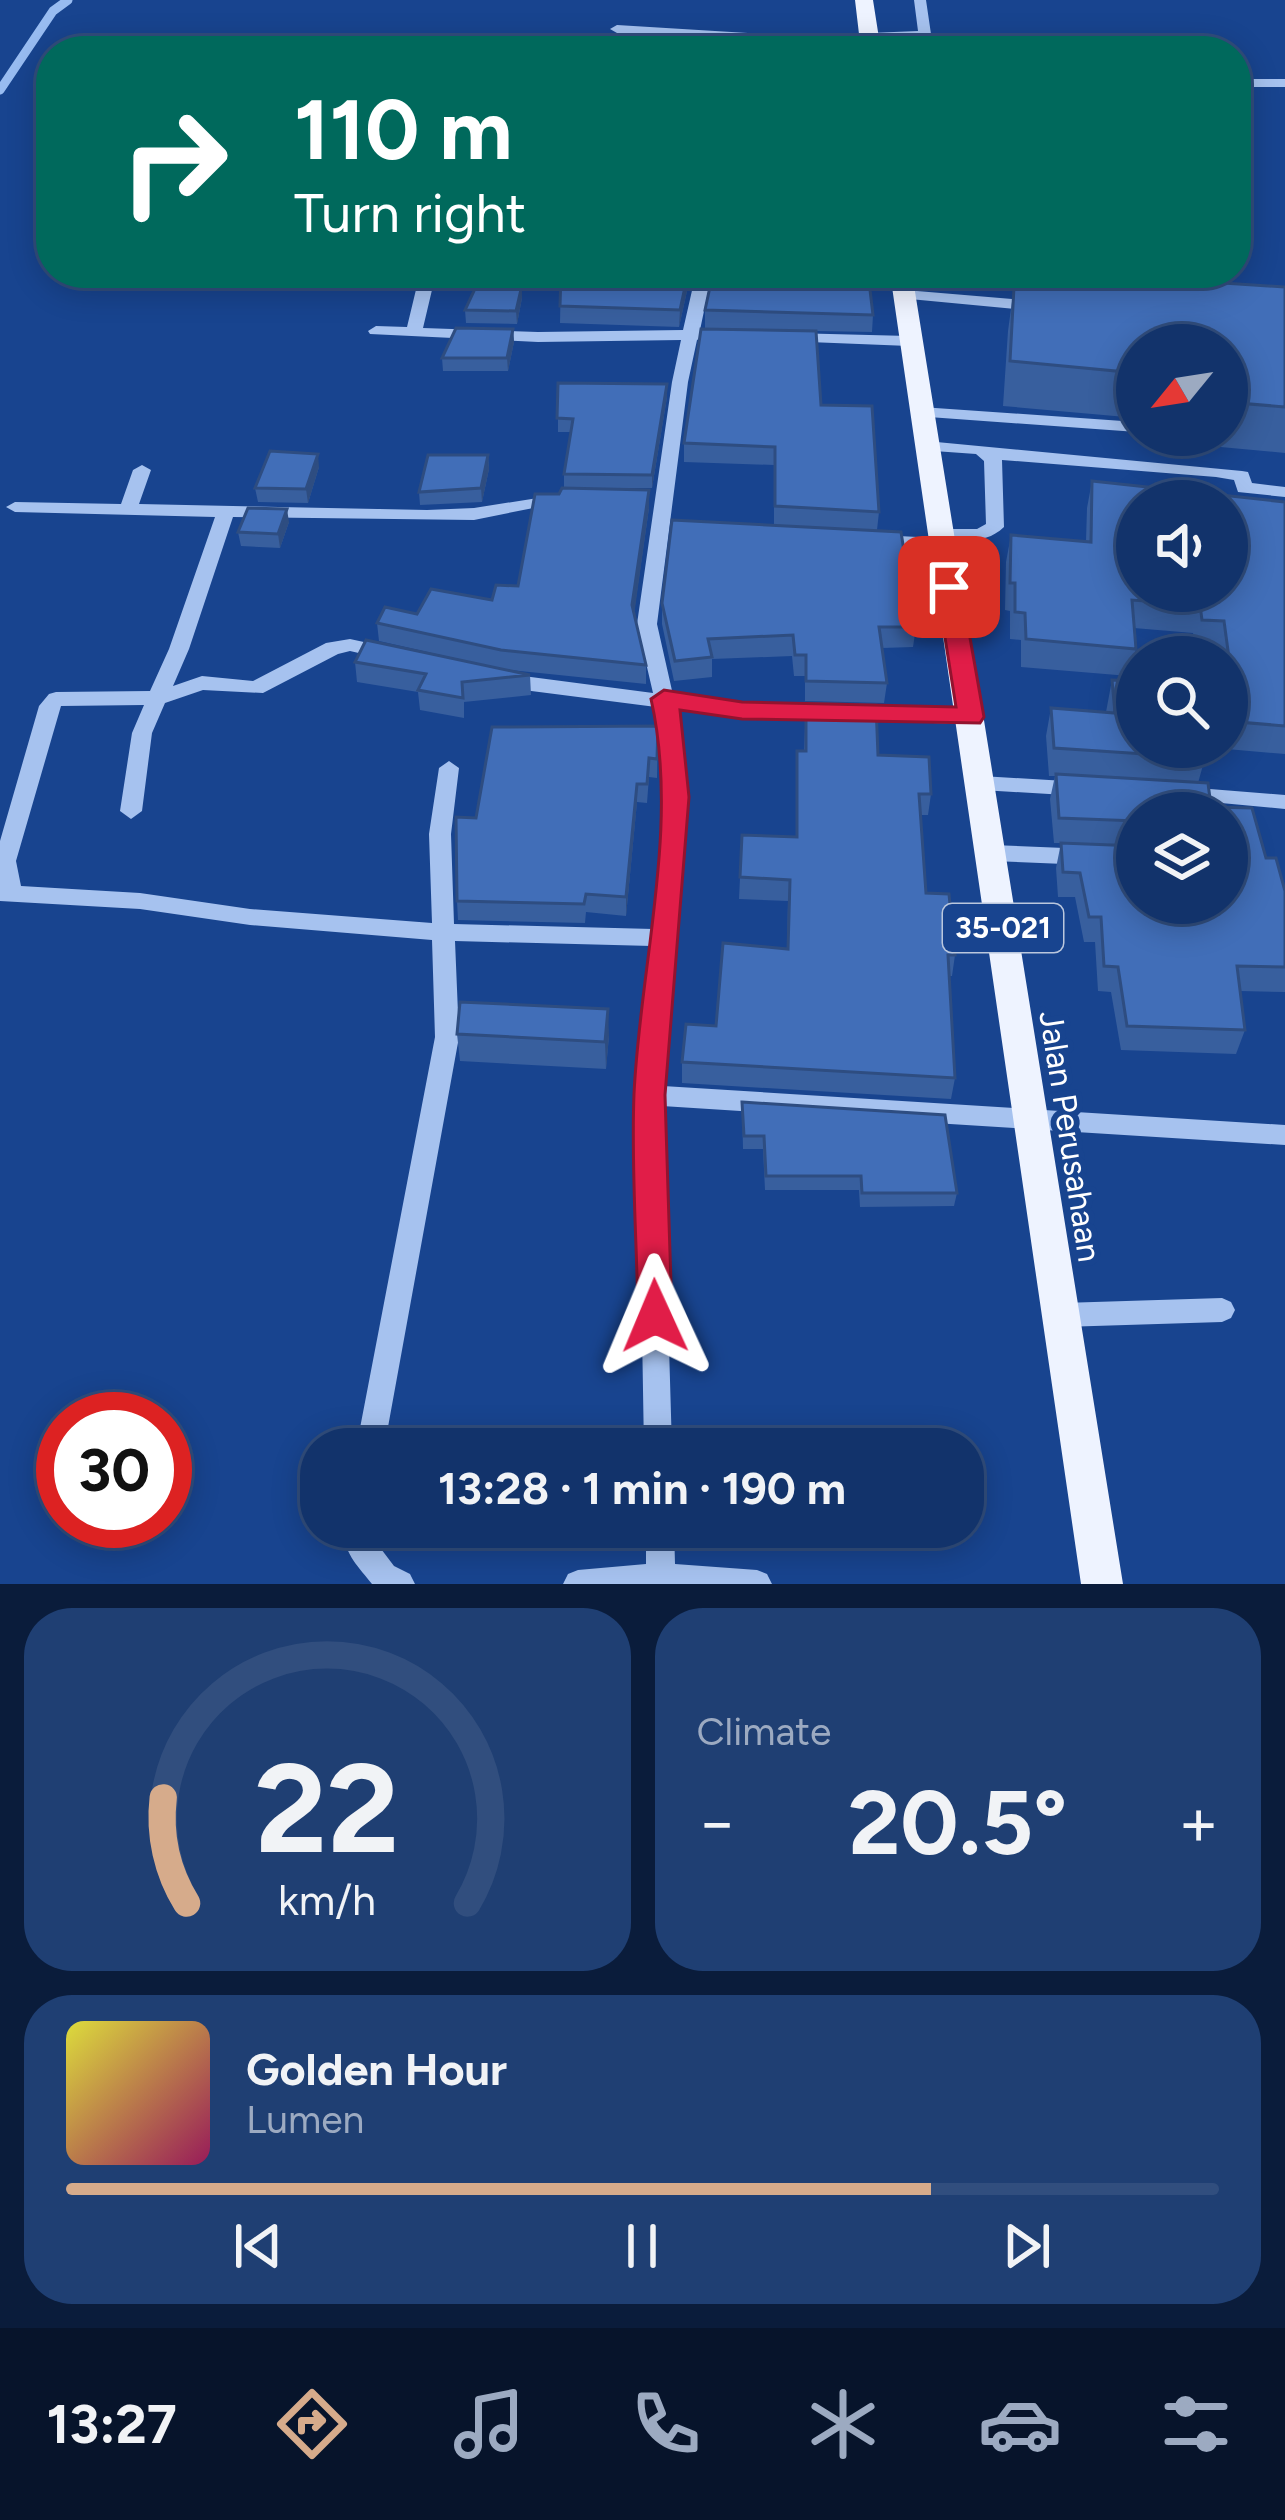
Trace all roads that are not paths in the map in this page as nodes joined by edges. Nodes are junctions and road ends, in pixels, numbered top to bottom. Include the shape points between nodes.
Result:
1 (865, 0) edge
2 (920, 0) edge
3 (616, 29) dead end
4 (925, 35) joint
5 (735, 36) edge
6 (869, 36) edge
7 (919, 36) edge
8 (1251, 83) edge
9 (1285, 83) edge
10 (424, 288) edge
11 (703, 288) edge
12 (903, 288) edge
13 (929, 288) edge
14 (1046, 306) edge
15 (376, 331) dead end
16 (414, 332) junction
17 (701, 335) junction
18 (782, 338) edge
19 (909, 341) junction
20 (921, 412) junction
21 (1116, 426) edge
22 (926, 446) junction
23 (991, 454) junction
24 (142, 470) dead end
25 (1285, 492) edge
26 (583, 496) edge
27 (15, 508) dead end
28 (128, 511) junction
29 (225, 513) junction
30 (941, 538) junction
31 (863, 540) edge
32 (415, 660) edge
33 (480, 675) edge
34 (159, 698) junction
35 (664, 699) junction
36 (971, 717) junction
37 (449, 768) dead end
38 (981, 783) junction
39 (1113, 790) edge
40 (1248, 799) edge
41 (1285, 802) edge
42 (131, 811) dead end
43 (992, 853) junction
44 (1116, 858) edge
45 (5, 893) edge
46 (443, 932) junction
47 (661, 938) junction
48 (650, 1095) junction
49 (1033, 1120) junction
50 (1285, 1135) edge
51 (1222, 1310) dead end
52 (1062, 1316) junction
53 (374, 1428) edge
54 (658, 1428) edge
55 (362, 1548) edge
56 (660, 1548) edge
57 (661, 1577) junction
58 (400, 1584) edge
59 (578, 1584) edge
60 (757, 1584) edge
61 (1102, 1584) edge

1 - 6 main road
2 - 4 street
3 - 5 street
4 - 7 street
8 - 9 street
10 - 16 street
11 - 17 street
12 - 19 main road, Jalan Perusahaan / 35-021
13 - 14 street
15 - 16 street
16 - 17 street
17 - 35 street via 656,499 673,530 647,624
18 - 19 street
19 - 20 main road, Jalan Perusahaan / 35-021
20 - 21 street
20 - 22 main road, Jalan Perusahaan / 35-021
22 - 23 street
22 - 30 main road, Jalan Perusahaan / 35-021
23 - 25 street via 1216,472 1242,476 1244,488
23 - 30 street via 995,527
24 - 28 street
26 - 29 street via 474,514
27 - 28 street
28 - 29 street
29 - 34 street
30 - 31 street
30 - 36 main road, Jalan Perusahaan / 35-021
32 - 34 street via 341,646 256,688 202,683
33 - 35 street
34 - 42 street via 142,734
34 - 45 street via 56,699 49,706 5,861
35 - 36 street via 742,710
35 - 47 street via 660,733 676,797
36 - 38 main road, Jalan Perusahaan / 35-021
37 - 46 street via 440,834
38 - 39 street
38 - 43 main road, Jalan Perusahaan / 35-021
40 - 41 street
43 - 44 street
43 - 49 main road, Jalan Perusahaan / 35-021
45 - 46 street
46 - 47 street
46 - 53 street via 447,1036
47 - 48 street
48 - 49 street
48 - 54 street
49 - 50 street
49 - 52 main road, Jalan Perusahaan / 35-021
51 - 52 street
52 - 61 main road, Jalan Perusahaan / 35-021
55 - 58 street
56 - 57 street
57 - 59 street
57 - 60 street

